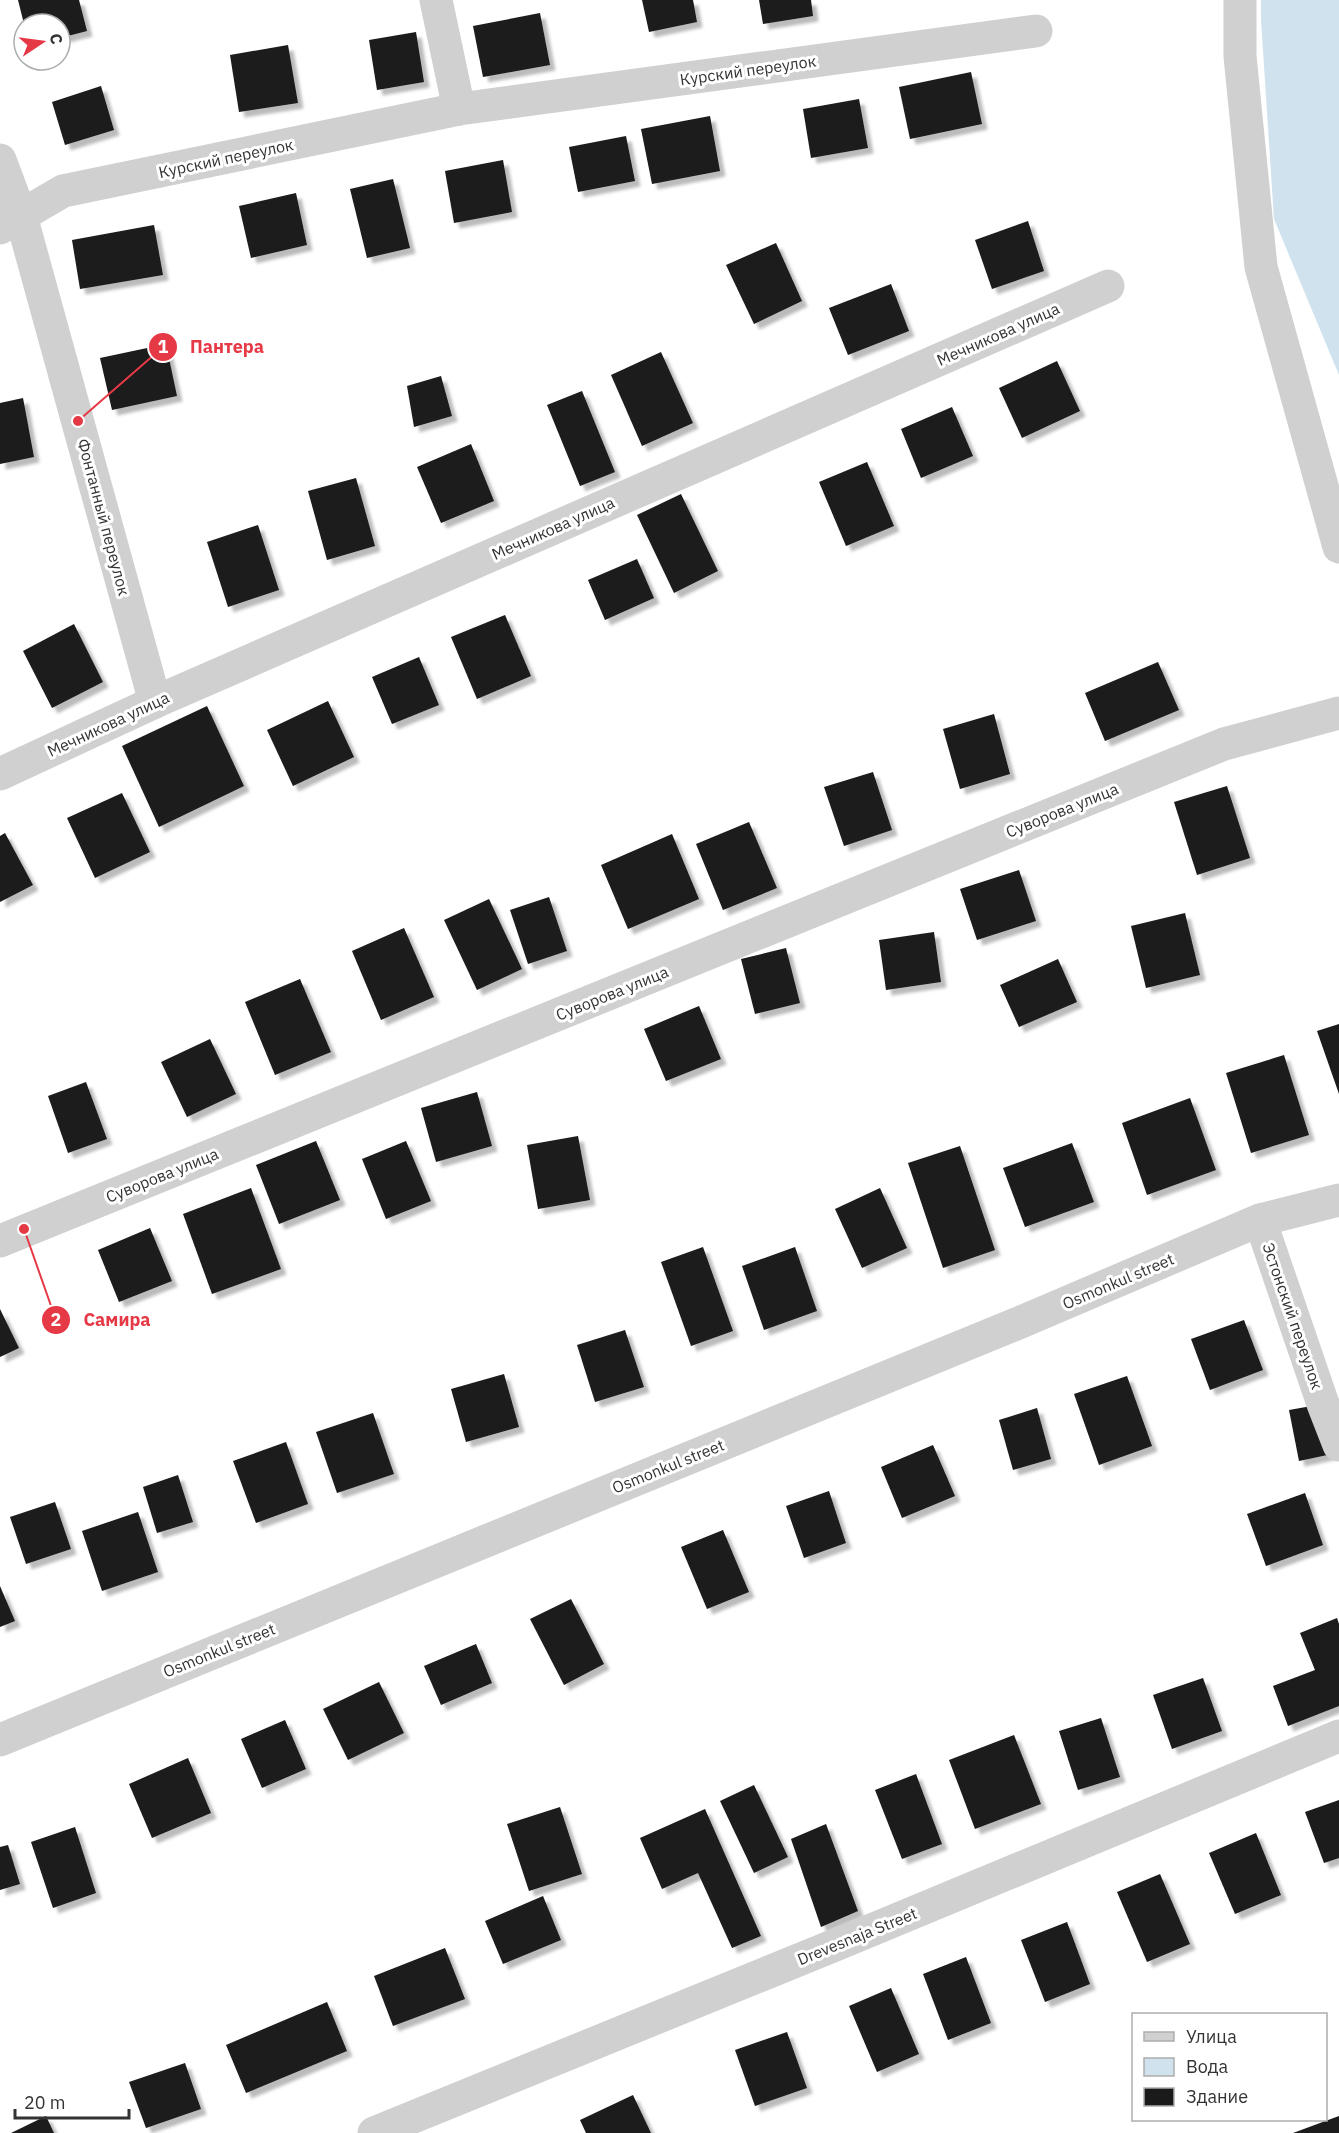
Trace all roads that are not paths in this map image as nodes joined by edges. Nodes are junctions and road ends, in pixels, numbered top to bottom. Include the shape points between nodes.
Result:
1 (436, 0) edge
2 (1240, 0) edge
3 (1036, 31) dead end
4 (459, 109) junction
5 (0, 160) edge
6 (11, 222) edge
7 (1108, 286) dead end
8 (1339, 547) edge
9 (155, 702) junction
10 (1339, 713) edge
11 (0, 774) edge
12 (1339, 1200) edge
13 (1260, 1220) junction
14 (0, 1241) edge
15 (1339, 1445) edge
16 (1339, 1736) edge
17 (0, 1740) edge
18 (374, 2133) edge

1 - 4 street
2 - 8 street via 1240,56 1261,267
3 - 4 street, Курский переулок
4 - 6 street, Курский переулок via 63,191
5 - 6 street, Фонтанный переулок
6 - 9 street, Фонтанный переулок
7 - 9 street, Мечникова улица
9 - 11 street, Мечникова улица
10 - 14 street, Суворова улица via 1224,744
12 - 13 street, Osmonkul street
13 - 15 street, Эстонский переулок
13 - 17 street, Osmonkul street via 1009,1327
16 - 18 street, Drevesnaja Street

